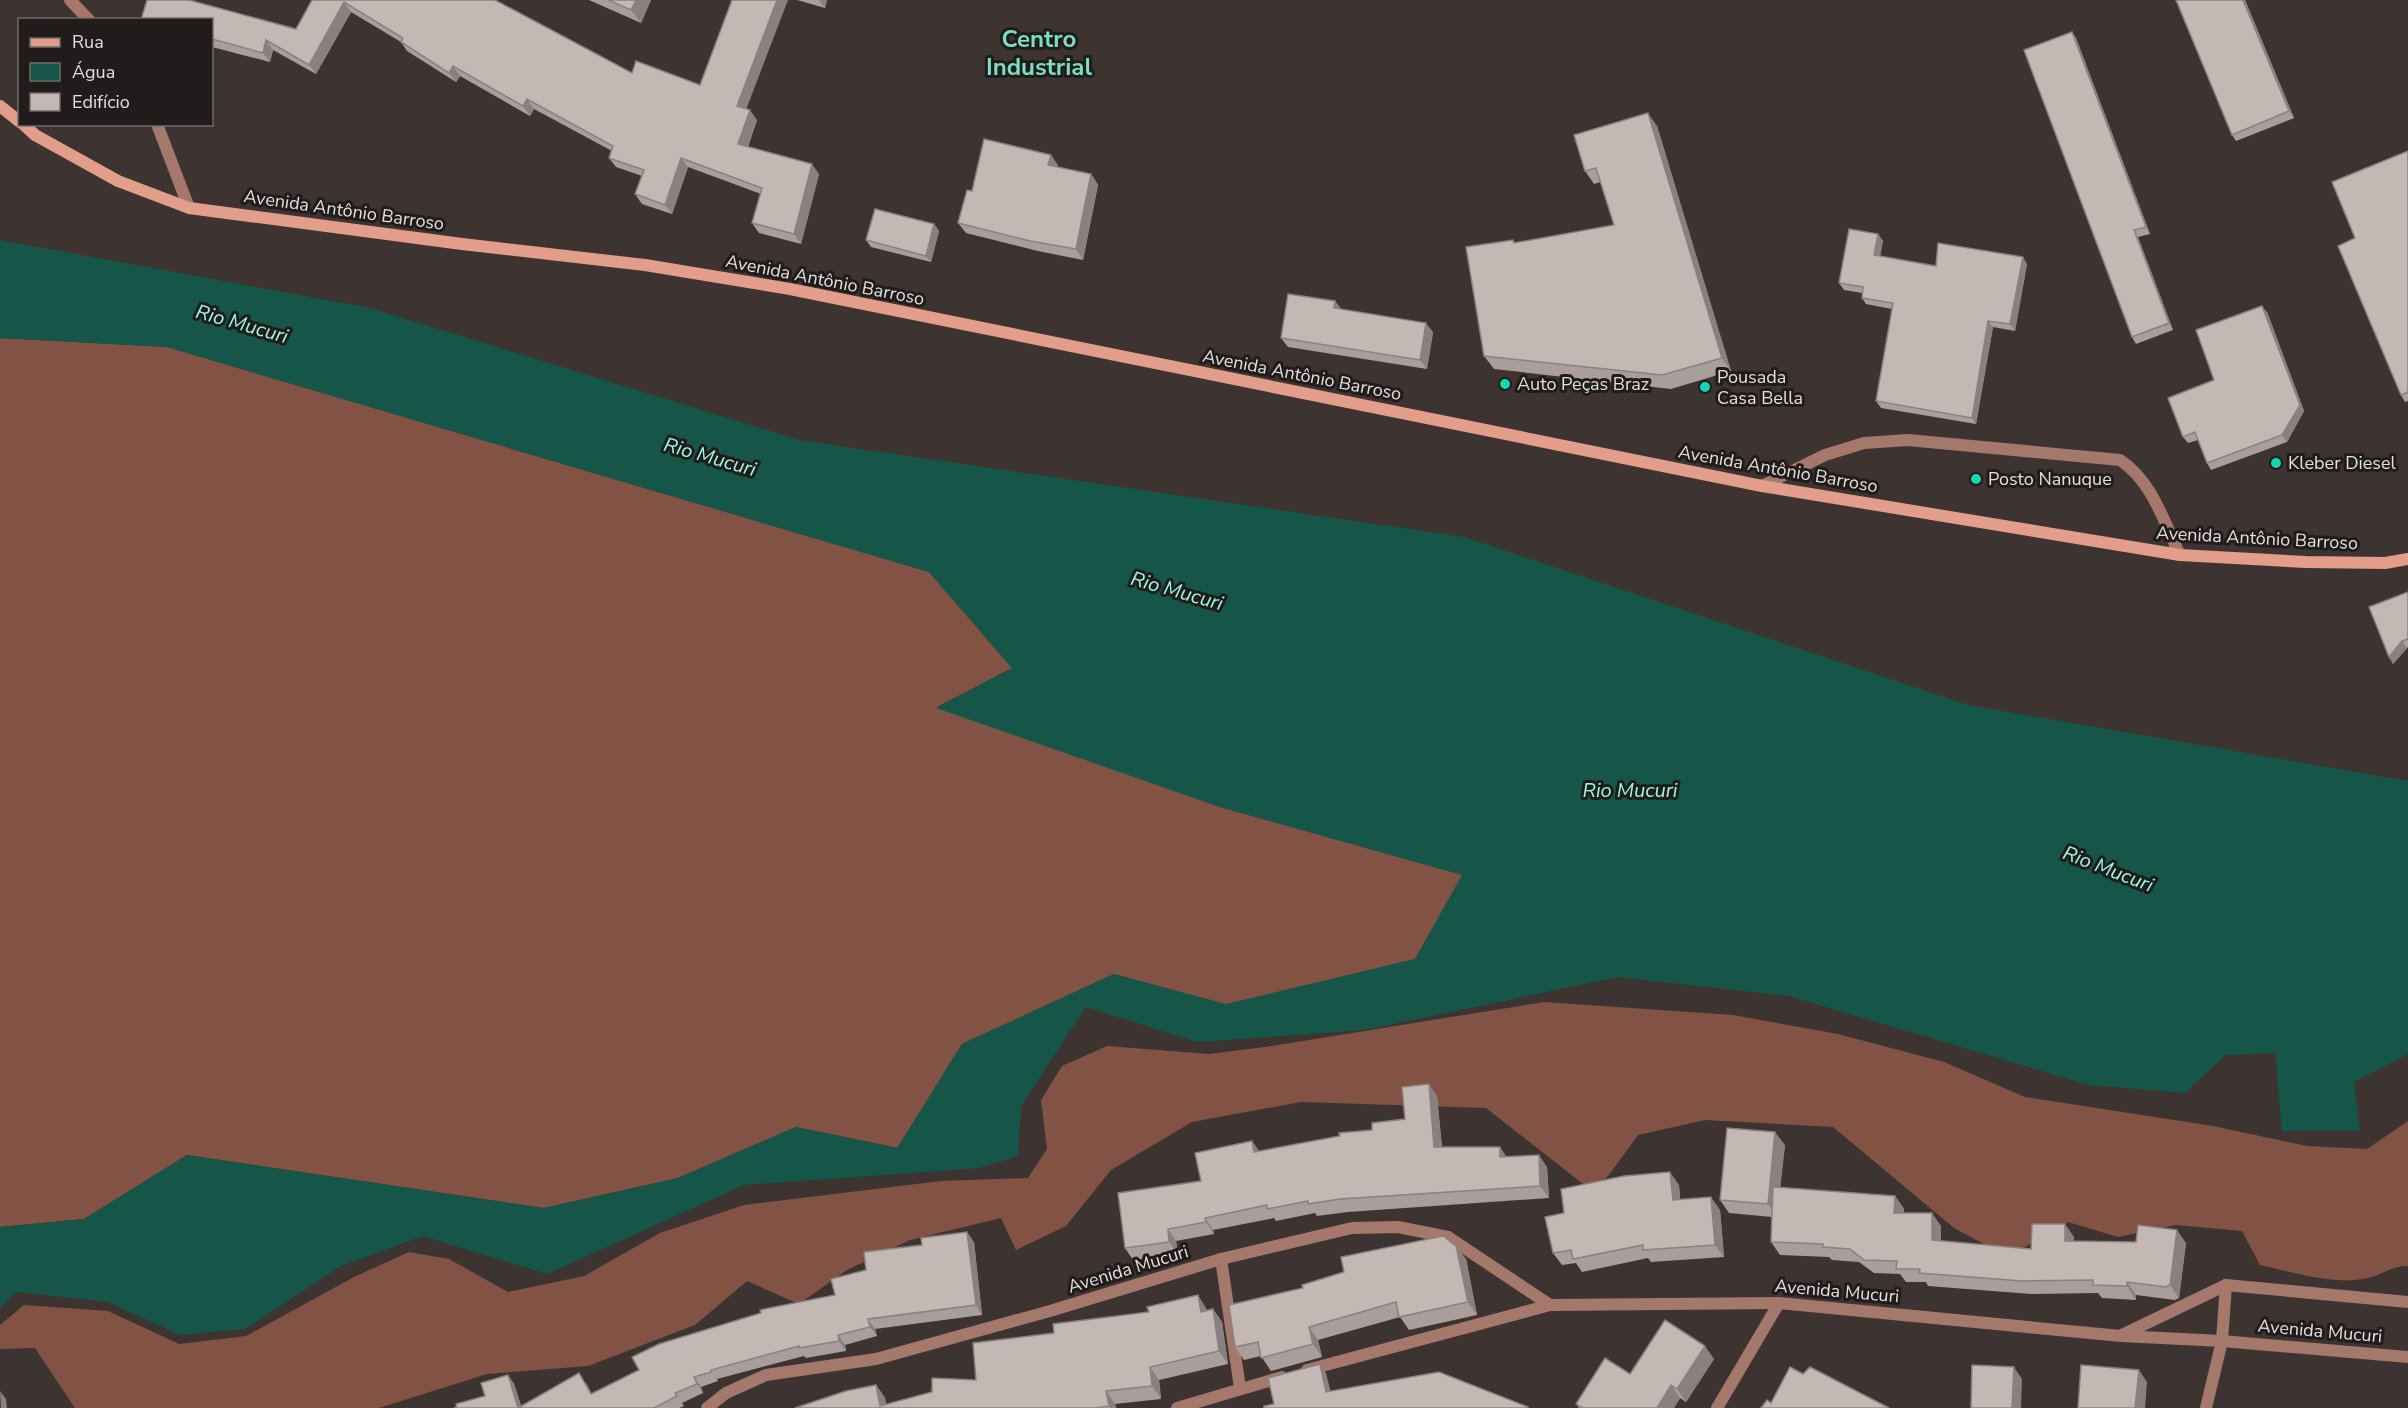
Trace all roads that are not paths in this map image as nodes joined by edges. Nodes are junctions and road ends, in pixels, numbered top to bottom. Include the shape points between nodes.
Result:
1 (70, 0) edge
2 (87, 18) edge
3 (0, 105) edge
4 (18, 120) edge
5 (24, 126) edge
6 (158, 126) edge
7 (189, 207) junction
8 (1762, 486) junction
9 (2180, 555) junction
10 (2408, 559) edge
11 (1221, 1259) junction
12 (2226, 1285) junction
13 (2408, 1302) edge
14 (1779, 1303) junction
15 (1550, 1305) junction
16 (2121, 1336) junction
17 (2222, 1341) junction
18 (2408, 1357) edge
19 (1240, 1388) junction
20 (1190, 1406) edge
21 (707, 1408) edge
22 (1177, 1408) edge
23 (1717, 1408) edge
24 (2206, 1408) edge

1 - 2 street
3 - 4 main road, Avenida Antônio Barroso
5 - 7 main road, Avenida Antônio Barroso via 118,181
6 - 7 street
7 - 8 main road, Avenida Antônio Barroso via 645,265 790,290
8 - 9 main road, Avenida Antônio Barroso
8 - 9 street via 1825,455 1864,443 1908,440 2120,460 2144,480
9 - 10 main road, Avenida Antônio Barroso via 2306,562 2385,563
11 - 15 street, Avenida Mucuri via 1352,1228 1398,1227 1448,1237
11 - 19 street
11 - 21 street, Avenida Mucuri via 876,1359 765,1375 726,1393
12 - 13 street, Avenida Mucuri
12 - 16 street
12 - 17 street
14 - 15 street, Avenida Mucuri
14 - 16 street, Avenida Mucuri
14 - 23 street
15 - 19 street, Avenida Mucuri
16 - 17 street, Avenida Mucuri
17 - 18 street, Avenida Mucuri
17 - 24 street
19 - 20 street, Avenida Mucuri
20 - 22 street, Avenida Mucuri

